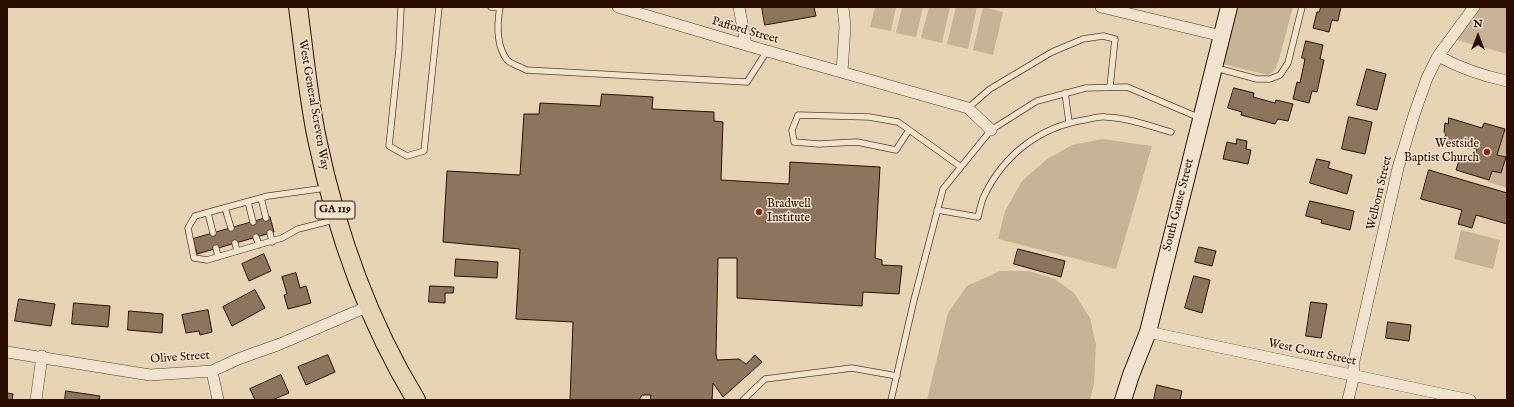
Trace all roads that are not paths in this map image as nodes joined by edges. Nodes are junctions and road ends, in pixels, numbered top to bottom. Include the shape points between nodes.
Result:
1 (298, 7) edge
2 (401, 7) edge
3 (439, 7) edge
4 (491, 7) edge
5 (618, 7) edge
6 (740, 7) edge
7 (843, 7) edge
8 (1102, 7) edge
9 (1229, 7) edge
10 (1302, 7) edge
11 (1474, 7) edge
12 (500, 8) edge
13 (1222, 36) junction
14 (746, 45) junction
15 (767, 51) junction
16 (1438, 56) junction
17 (1214, 67) junction
18 (842, 72) junction
19 (1507, 81) edge
20 (1110, 87) junction
21 (1065, 93) junction
22 (968, 108) junction
23 (1200, 118) junction
24 (1070, 122) junction
25 (910, 130) junction
26 (991, 130) junction
27 (1171, 132) dead end
28 (961, 167) junction
29 (328, 188) junction
30 (261, 198) junction
31 (248, 202) junction
32 (225, 208) junction
33 (937, 210) junction
34 (208, 213) junction
35 (266, 218) dead end
36 (337, 219) junction
37 (253, 222) dead end
38 (231, 228) dead end
39 (213, 233) dead end
40 (270, 233) dead end
41 (256, 237) dead end
42 (272, 242) junction
43 (235, 243) dead end
44 (259, 245) junction
45 (216, 248) dead end
46 (238, 251) junction
47 (218, 257) junction
48 (369, 306) junction
49 (1148, 332) junction
50 (7, 352) edge
51 (42, 356) junction
52 (212, 371) junction
53 (1354, 374) junction
54 (896, 376) junction
55 (413, 399) edge
56 (36, 400) edge
57 (218, 400) edge
58 (743, 400) edge
59 (891, 400) edge
60 (1123, 400) edge
61 (1348, 400) edge
62 (1470, 400) edge

1 - 29 main road, West General Screven Way / GA 119 via 311,107
2 - 3 lane via 389,146 407,156 424,151
4 - 12 lane
5 - 14 street, Pafford Street
6 - 14 street
7 - 18 street via 845,27
8 - 13 street
9 - 13 street, South Gause Street
10 - 17 lane via 1288,63 1280,75 1270,79 1257,79
11 - 16 street, Welborn Street
12 - 15 lane via 500,46 508,61 526,70 747,82
13 - 17 street, South Gause Street
14 - 15 street, Pafford Street
15 - 18 street, Pafford Street
16 - 19 street via 1474,72
16 - 53 street, Welborn Street via 1427,78 1398,168 1354,361
17 - 23 street, South Gause Street
18 - 22 street, Pafford Street
20 - 21 lane via 1086,88
20 - 22 lane via 1115,39 1103,36 1083,39 1052,52 990,89
20 - 23 lane via 1127,87
21 - 24 lane
21 - 26 lane via 1037,101
22 - 26 street, Pafford Street
23 - 49 street, South Gause Street
24 - 27 lane via 1105,116
24 - 33 lane via 1034,137 1015,154 997,174 984,195 978,217
25 - 25 lane via 898,122 869,117 798,115 792,130 794,142 857,142 896,150
25 - 28 lane
26 - 28 lane
28 - 33 lane via 943,189
29 - 30 lane
29 - 36 main road, West General Screven Way / GA 119
30 - 31 lane
30 - 35 lane
31 - 32 lane
31 - 37 lane
32 - 34 lane
32 - 38 lane
33 - 54 lane
34 - 39 lane
34 - 47 lane via 195,216 188,228 194,258 207,260
36 - 42 lane via 298,229
36 - 48 main road, West General Screven Way / GA 119
40 - 42 lane
41 - 44 lane
42 - 44 lane
43 - 46 lane
44 - 46 lane
45 - 47 lane
46 - 47 lane
48 - 52 street, Olive Street
48 - 55 main road, West General Screven Way / GA 119
49 - 53 street, West Court Street
49 - 60 street, South Gause Street
50 - 51 street, Olive Street
51 - 52 street, Olive Street via 150,374
51 - 56 street
52 - 57 street
53 - 61 street, Welborn Street
53 - 62 street, West Court Street
54 - 58 lane via 852,368 765,378
54 - 59 lane

